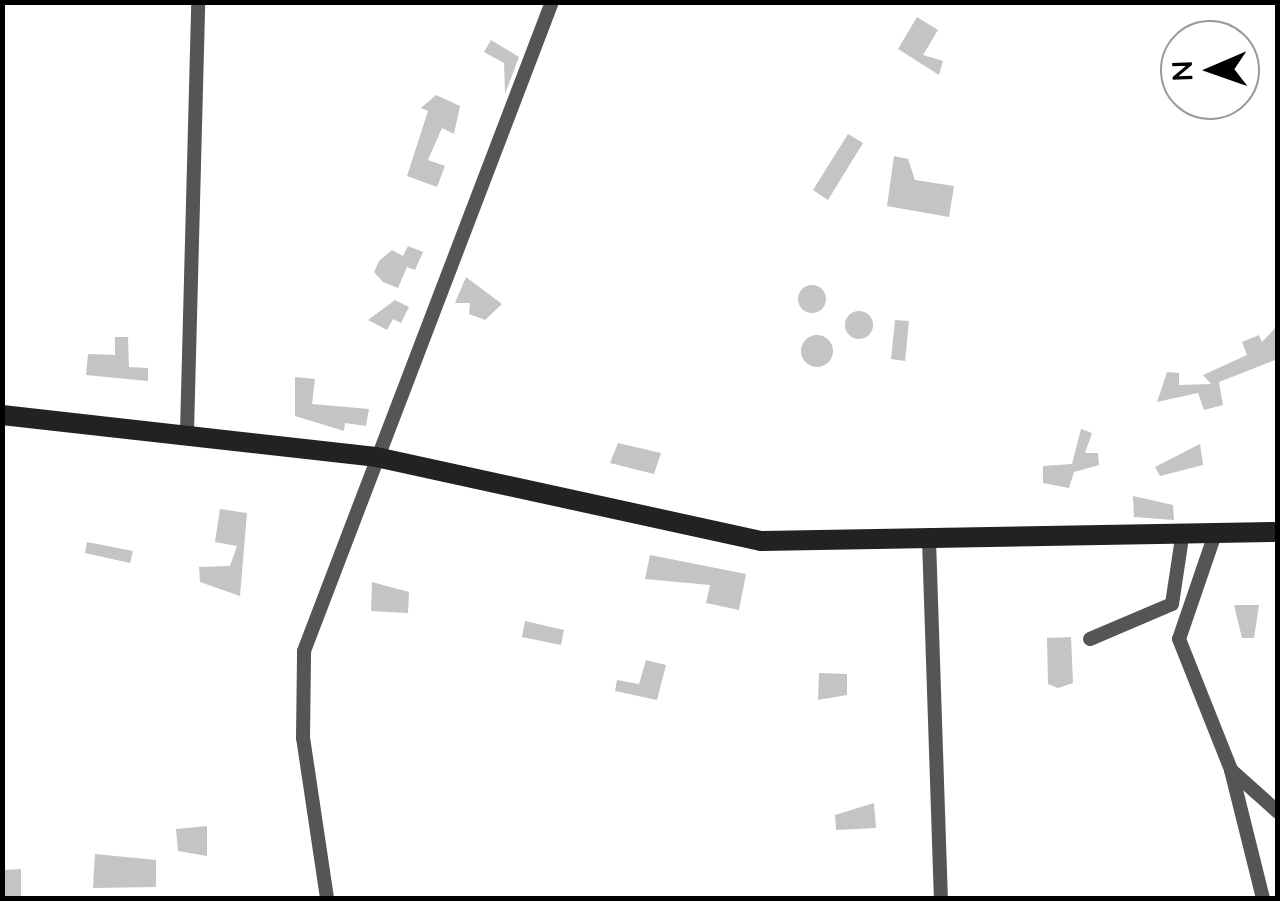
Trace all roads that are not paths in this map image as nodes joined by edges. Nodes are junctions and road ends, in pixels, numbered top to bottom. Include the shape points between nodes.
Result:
1 (198, 2) edge
2 (552, 2) edge
3 (2, 415) edge
4 (187, 432) junction
5 (376, 457) junction
6 (1278, 532) edge
7 (1215, 534) junction
8 (1182, 538) junction
9 (928, 540) junction
10 (1152, 618) junction
11 (1090, 639) dead end
12 (1180, 640) junction
13 (1232, 770) junction
14 (1278, 812) edge
15 (326, 898) edge
16 (941, 898) edge
17 (1264, 898) edge

1 - 4 street
2 - 5 street
3 - 4 street
4 - 5 street
5 - 9 street via 712,535
5 - 15 street via 302,662 303,738
6 - 7 street
7 - 8 street
7 - 12 street
8 - 9 street
8 - 10 street via 1178,593
9 - 16 street
10 - 11 street
10 - 12 street
12 - 13 street
13 - 14 street
13 - 17 street

